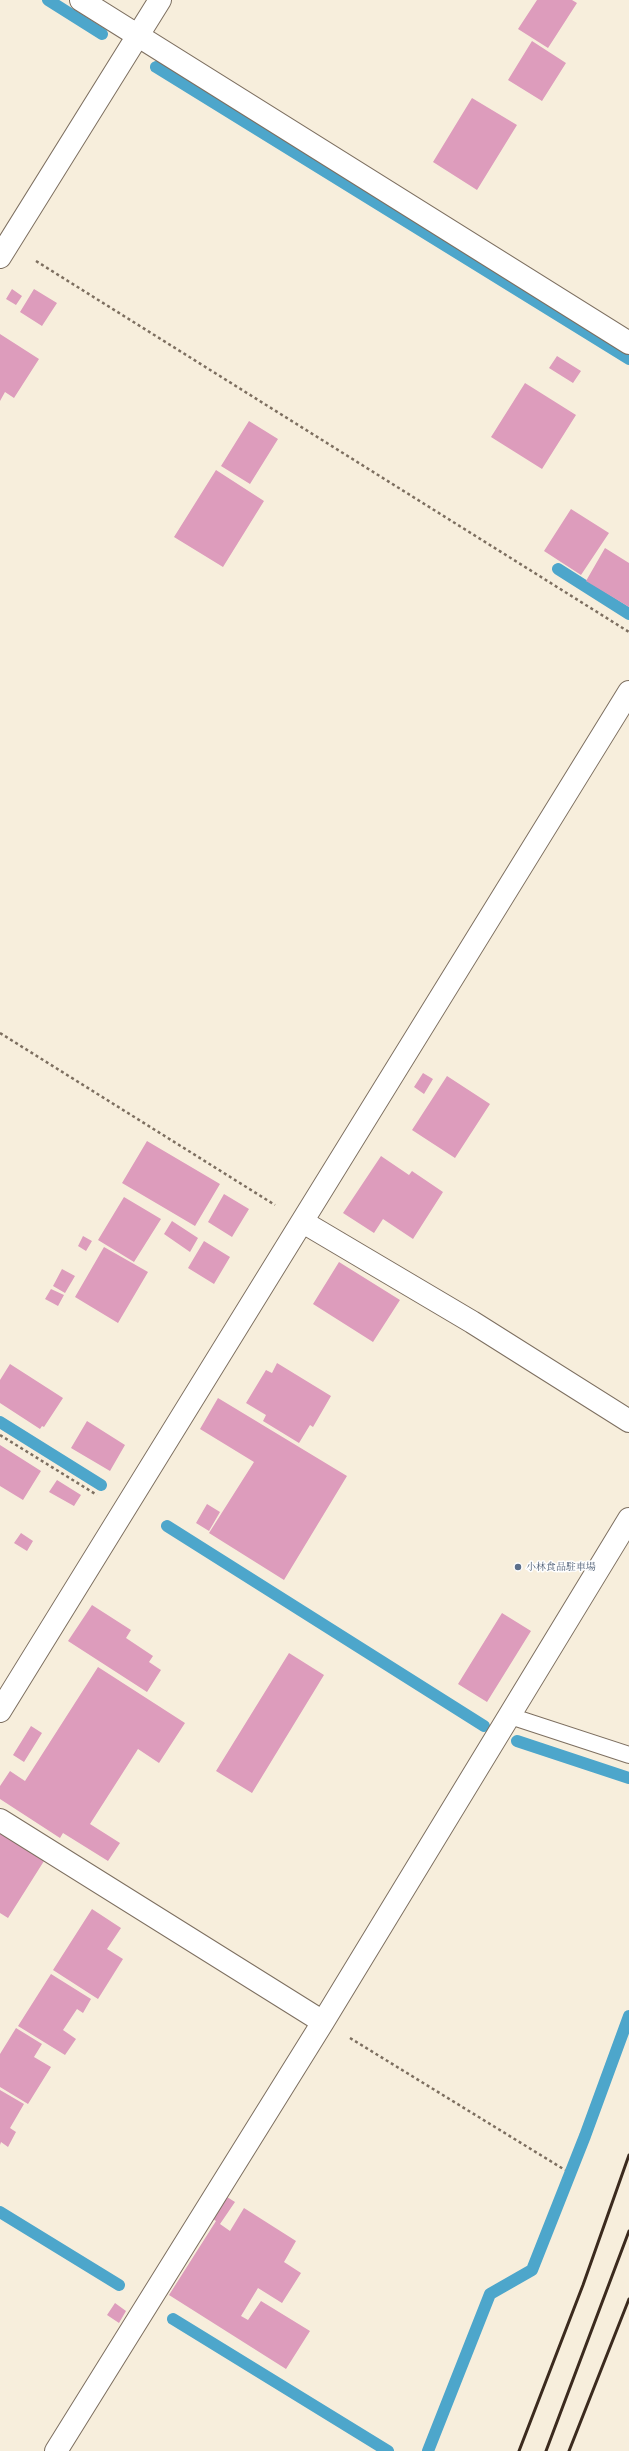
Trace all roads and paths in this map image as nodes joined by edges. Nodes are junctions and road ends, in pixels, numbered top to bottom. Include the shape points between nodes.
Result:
1 (81, 0) edge
2 (160, 0) edge
3 (138, 36) junction
4 (4, 250) edge
5 (629, 343) edge
6 (629, 632) edge
7 (629, 692) edge
8 (0, 1033) edge
9 (303, 1222) junction
10 (629, 1421) edge
11 (0, 1435) edge
12 (124, 1513) junction
13 (629, 1519) edge
14 (0, 1711) edge
15 (510, 1716) junction
16 (629, 1755) edge
17 (0, 1820) edge
18 (323, 2022) junction
19 (565, 2170) dead end
20 (56, 2451) edge

1 - 3 street
2 - 3 street
3 - 4 street
3 - 5 street
4 - 6 path
7 - 9 street
8 - 9 path
9 - 10 street via 472,1322
9 - 12 street
11 - 12 path
12 - 14 street
13 - 15 street
15 - 16 lane
15 - 18 street
17 - 18 street
18 - 19 path
18 - 20 street

